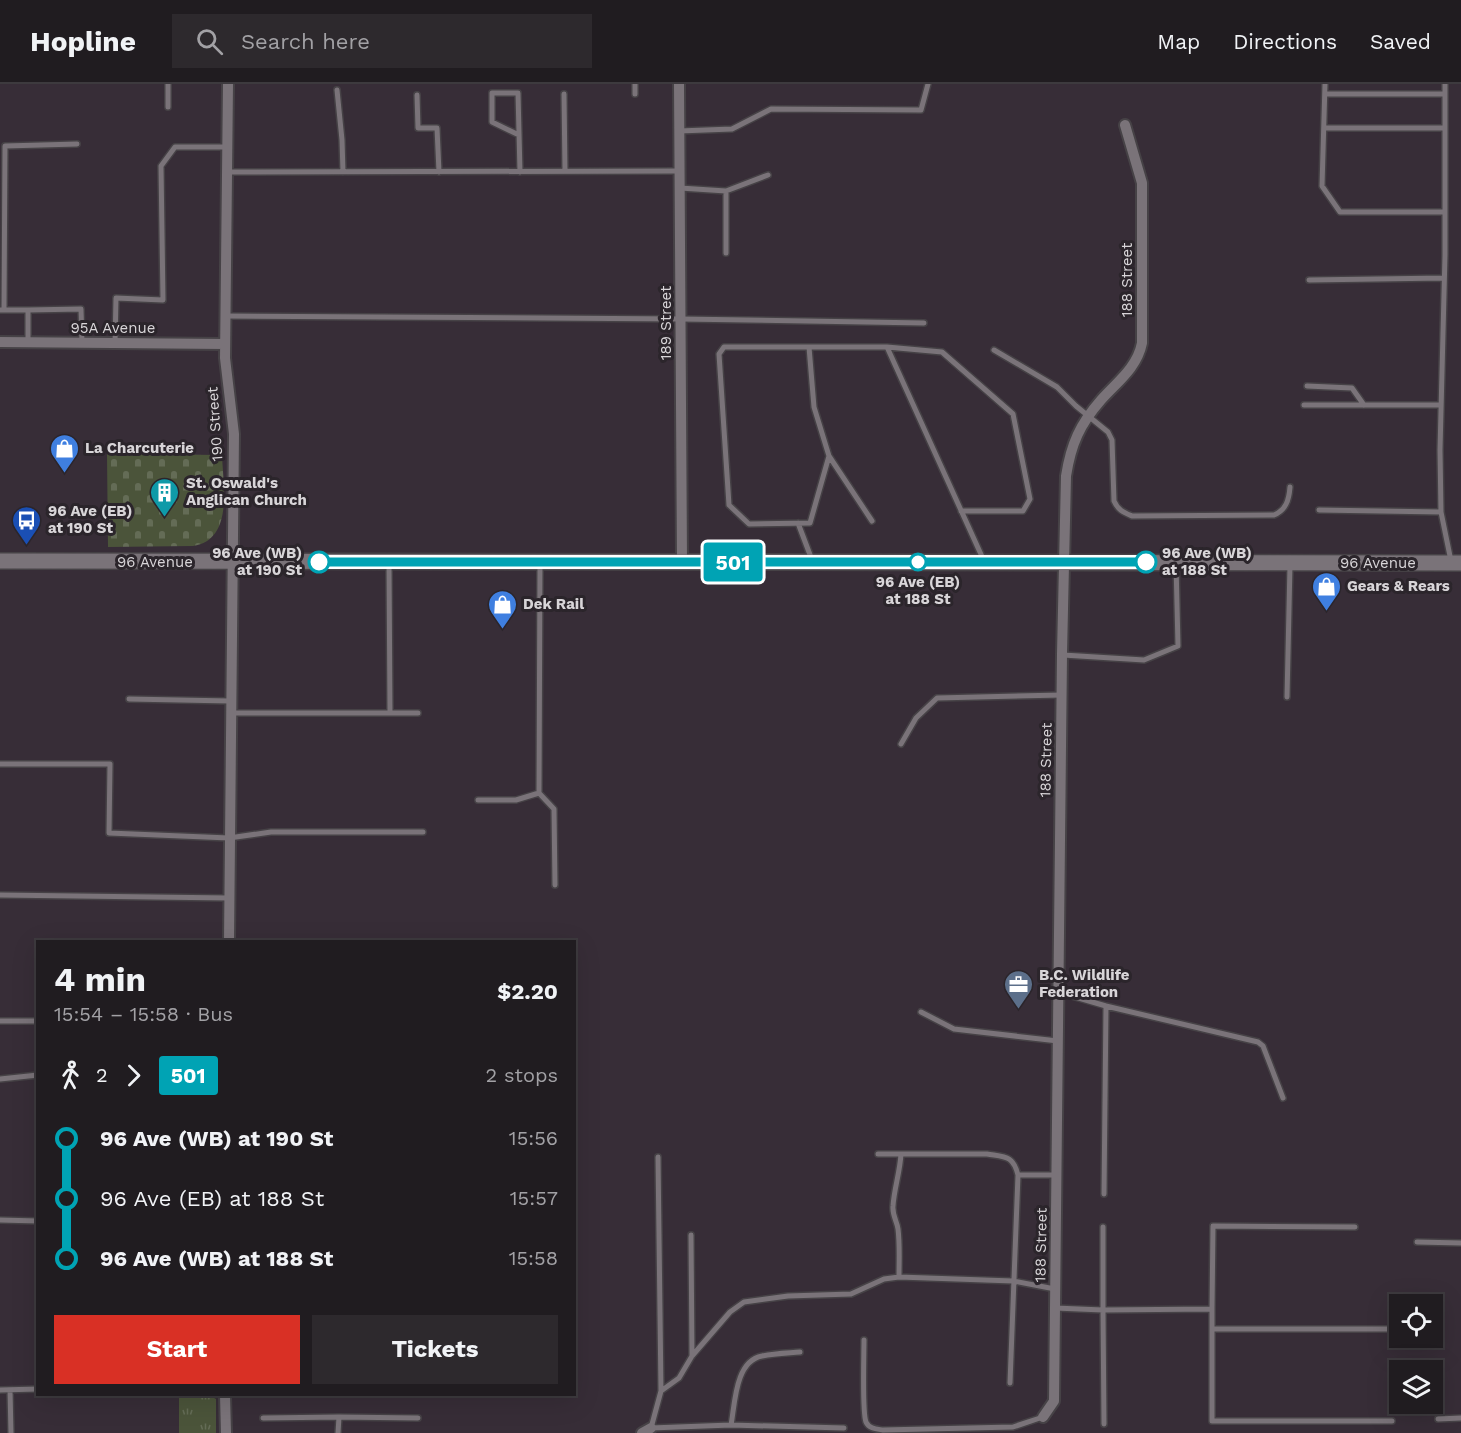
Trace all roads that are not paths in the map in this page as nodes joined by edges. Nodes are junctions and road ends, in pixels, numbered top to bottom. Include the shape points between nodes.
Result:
1 (168, 84) edge
2 (228, 84) edge
3 (635, 84) edge
4 (679, 84) edge
5 (928, 84) edge
6 (1325, 84) edge
7 (1444, 84) edge
8 (338, 90) dead end
9 (564, 94) dead end
10 (635, 94) dead end
11 (1325, 94) junction
12 (1444, 94) junction
13 (417, 95) dead end
14 (168, 107) dead end
15 (1125, 125) dead end
16 (1325, 128) junction
17 (1444, 128) junction
18 (679, 131) junction
19 (519, 135) junction
20 (77, 144) dead end
21 (228, 147) junction
22 (565, 171) junction
23 (680, 171) junction
24 (228, 172) junction
25 (343, 172) junction
26 (439, 172) junction
27 (520, 172) junction
28 (768, 175) dead end
29 (680, 188) junction
30 (726, 191) junction
31 (1444, 212) junction
32 (726, 253) dead end
33 (1444, 278) junction
34 (1309, 280) dead end
35 (2, 310) edge
36 (28, 310) junction
37 (226, 316) junction
38 (681, 319) junction
39 (924, 323) dead end
40 (0, 342) edge
41 (28, 342) junction
42 (82, 343) junction
43 (115, 343) junction
44 (225, 344) junction
45 (809, 347) junction
46 (886, 347) junction
47 (994, 350) dead end
48 (1307, 386) dead end
49 (1304, 405) dead end
50 (1364, 405) junction
51 (1441, 405) junction
52 (1090, 415) junction
53 (829, 456) junction
54 (1290, 488) dead end
55 (1319, 510) dead end
56 (961, 511) junction
57 (1442, 512) junction
58 (872, 521) dead end
59 (798, 523) junction
60 (0, 561) edge
61 (540, 561) junction
62 (231, 562) junction
63 (389, 562) junction
64 (682, 562) junction
65 (813, 562) junction
66 (984, 562) junction
67 (1176, 562) junction
68 (1456, 562) edge
69 (1064, 563) junction
70 (1290, 563) junction
71 (1062, 654) junction
72 (1062, 695) junction
73 (1287, 697) dead end
74 (129, 699) dead end
75 (230, 701) junction
76 (230, 713) junction
77 (390, 713) junction
78 (418, 713) dead end
79 (901, 744) dead end
80 (0, 764) edge
81 (539, 793) junction
82 (478, 800) dead end
83 (423, 832) dead end
84 (229, 838) junction
85 (555, 885) dead end
86 (0, 895) edge
87 (229, 898) junction
88 (229, 940) edge
89 (1058, 992) junction
90 (1106, 1006) junction
91 (921, 1012) dead end
92 (0, 1021) edge
93 (36, 1021) edge
94 (1058, 1041) junction
95 (36, 1075) edge
96 (0, 1079) edge
97 (1283, 1098) dead end
98 (878, 1154) dead end
99 (901, 1154) junction
100 (658, 1157) dead end
101 (1018, 1175) junction
102 (1056, 1175) junction
103 (1104, 1194) dead end
104 (0, 1220) edge
105 (36, 1221) edge
106 (1103, 1227) dead end
107 (1355, 1227) dead end
108 (691, 1235) dead end
109 (1417, 1242) dead end
110 (1461, 1243) edge
111 (899, 1277) junction
112 (1013, 1281) junction
113 (1055, 1288) junction
114 (1055, 1308) junction
115 (1212, 1309) junction
116 (1103, 1310) junction
117 (1212, 1329) junction
118 (1389, 1329) edge
119 (864, 1340) dead end
120 (800, 1352) dead end
121 (692, 1356) junction
122 (1010, 1383) dead end
123 (36, 1389) edge
124 (0, 1390) edge
125 (10, 1390) junction
126 (661, 1391) junction
127 (225, 1396) edge
128 (339, 1417) junction
129 (1043, 1417) joint
130 (263, 1418) dead end
131 (418, 1418) dead end
132 (1461, 1418) edge
133 (1438, 1419) dead end
134 (1392, 1421) dead end
135 (1104, 1424) dead end
136 (731, 1425) junction
137 (844, 1428) dead end
138 (646, 1430) edge
139 (10, 1433) edge
140 (226, 1433) edge
141 (338, 1433) edge

1 - 14 lane
2 - 21 street, 190 Street
3 - 10 lane
4 - 18 street, 189 Street
5 - 18 lane via 921,110 771,109 732,129
6 - 11 lane
7 - 12 lane
8 - 25 lane
9 - 22 lane
11 - 12 lane
11 - 16 lane
12 - 17 lane
13 - 26 lane via 418,128 437,128
15 - 52 street, 188 Street via 1142,183 1142,343 1136,361
16 - 17 lane
16 - 31 lane via 1322,186 1340,212
17 - 31 lane
18 - 23 street, 189 Street
19 - 19 lane via 518,93 492,93 492,122
19 - 27 lane
20 - 35 lane via 5,146
21 - 24 street, 190 Street
21 - 43 lane via 175,147 161,166 163,300 116,298
22 - 23 lane
22 - 27 lane
23 - 29 street, 189 Street
24 - 25 lane
24 - 37 street, 190 Street
25 - 26 lane
26 - 27 lane
28 - 30 lane
29 - 30 lane
29 - 38 street, 189 Street
30 - 32 lane
31 - 33 lane
33 - 34 lane
33 - 51 lane
35 - 36 lane
36 - 41 lane
36 - 42 lane via 81,309
37 - 38 lane
37 - 44 street, 190 Street
38 - 39 lane
38 - 64 street, 189 Street
40 - 41 street, 95A Avenue
41 - 42 street, 95A Avenue
42 - 43 street, 95A Avenue
43 - 44 street, 95A Avenue
44 - 62 street, 190 Street via 234,434
45 - 46 lane
45 - 53 lane via 814,407
45 - 59 lane via 724,347 719,354 729,505 749,524
46 - 56 lane
46 - 56 lane via 942,352 1013,414 1030,499 1023,512
47 - 52 lane via 1057,387
48 - 50 lane via 1352,388
49 - 50 lane
50 - 51 lane
51 - 57 lane
52 - 54 lane via 1112,440 1114,501 1118,509 1132,516 1274,515 1285,507
52 - 69 street, 188 Street via 1073,441 1068,459
53 - 58 lane
53 - 59 lane via 810,523
55 - 57 lane
56 - 66 lane
57 - 68 lane
59 - 65 lane
60 - 62 main road, 96 Avenue
61 - 63 main road, 96 Avenue
61 - 64 main road, 96 Avenue
61 - 81 lane
62 - 63 main road, 96 Avenue
62 - 75 street, 190 Street
63 - 77 lane
64 - 65 main road, 96 Avenue
65 - 66 main road, 96 Avenue
66 - 69 main road, 96 Avenue
67 - 69 main road, 96 Avenue
67 - 70 main road, 96 Avenue
67 - 71 lane via 1178,646 1144,660
68 - 70 main road, 96 Avenue
69 - 71 street, 188 Street
70 - 73 lane
71 - 72 street, 188 Street
72 - 79 lane via 937,698 916,718
72 - 89 street, 188 Street
74 - 75 lane
75 - 76 street, 190 Street
76 - 77 lane
76 - 84 street, 190 Street
77 - 78 lane
80 - 84 lane via 110,764 110,833
81 - 82 lane via 516,800
81 - 85 lane via 554,809
83 - 84 lane via 271,832
84 - 87 street, 190 Street
86 - 87 lane
87 - 88 street, 190 Street
89 - 90 lane
89 - 94 street, 188 Street
90 - 97 lane via 1258,1042
90 - 103 lane
91 - 94 lane via 954,1029
92 - 93 lane
94 - 102 street, 188 Street
95 - 96 lane
98 - 99 lane
99 - 101 lane via 1003,1156 1015,1164
99 - 111 lane via 893,1205
100 - 126 lane
101 - 102 lane
101 - 112 lane
102 - 113 street, 188 Street
104 - 105 lane
106 - 116 lane
107 - 115 lane via 1213,1226
108 - 121 lane
109 - 110 lane
111 - 112 lane
111 - 121 lane via 884,1279 851,1294 744,1302 730,1312
112 - 113 lane
112 - 122 lane
113 - 114 street, 188 Street
114 - 116 lane
114 - 129 street, 188 Street via 1054,1401
115 - 116 lane
115 - 117 lane
116 - 135 lane
117 - 118 lane
117 - 134 lane via 1212,1421
119 - 129 lane via 865,1410 872,1428 1013,1427
120 - 136 lane via 752,1360 740,1379
121 - 126 lane via 680,1378
123 - 125 lane
124 - 125 lane
125 - 139 lane
126 - 138 lane
127 - 140 street
128 - 130 lane
128 - 131 lane
128 - 141 lane
132 - 133 lane
136 - 137 lane
136 - 138 lane

